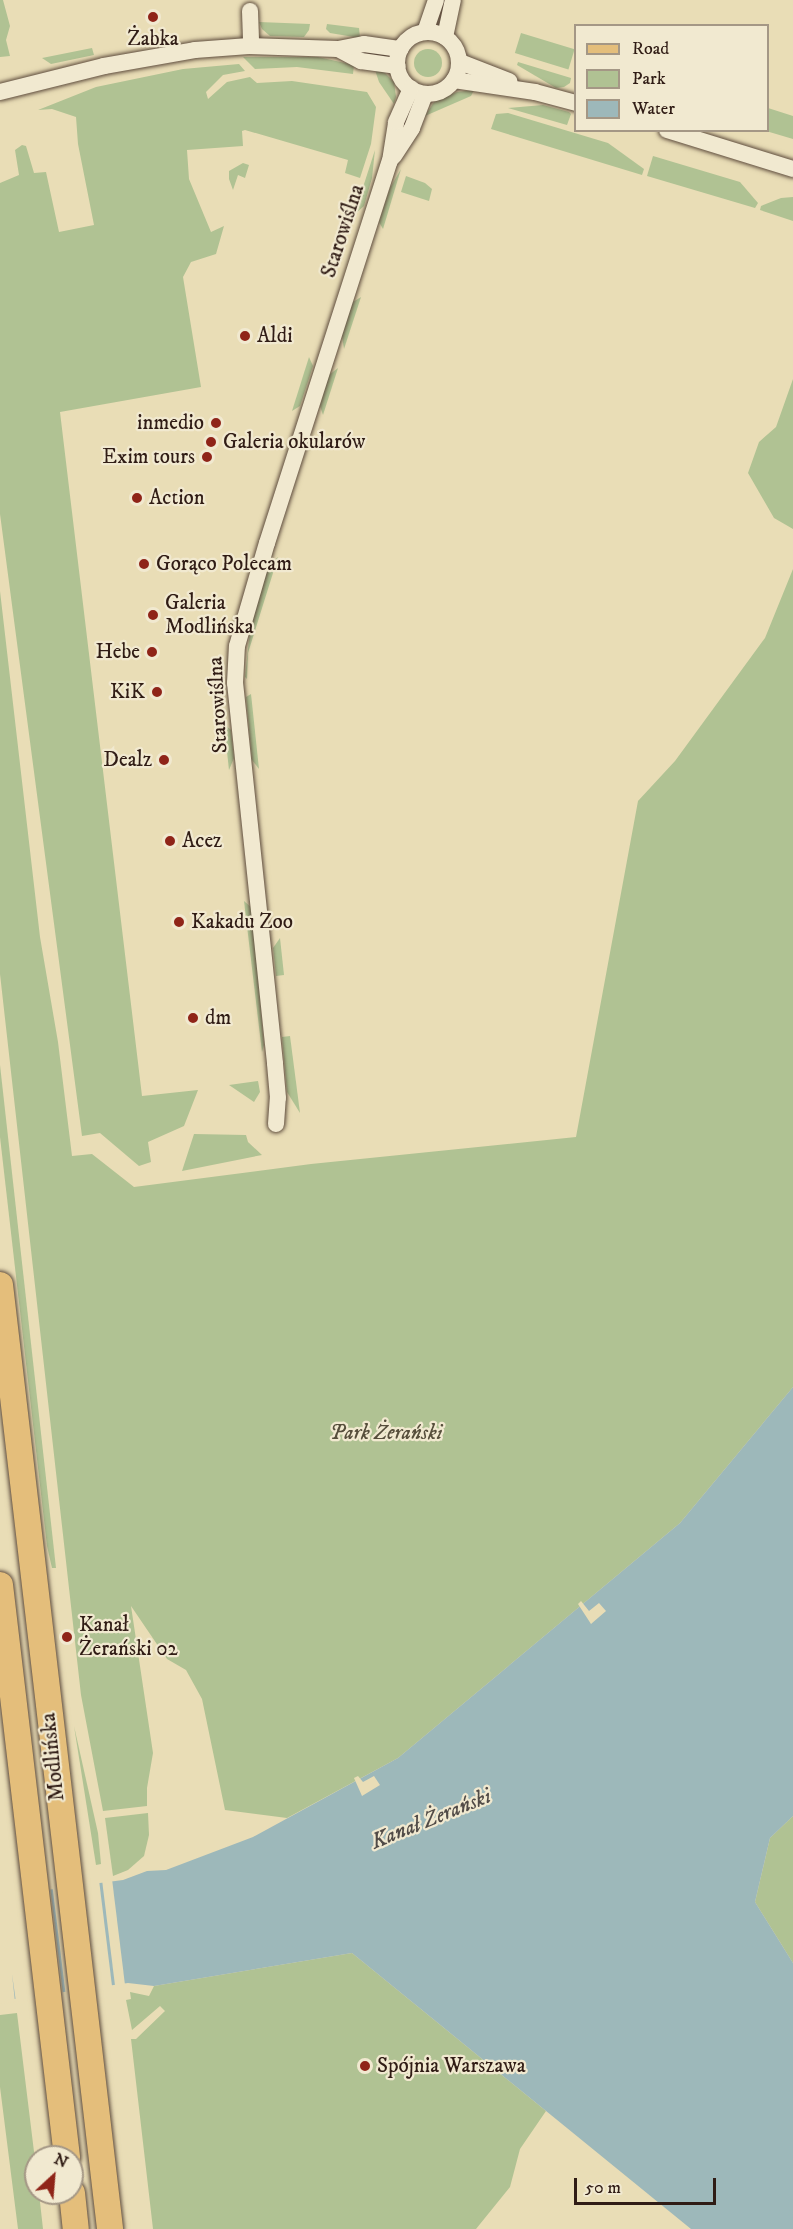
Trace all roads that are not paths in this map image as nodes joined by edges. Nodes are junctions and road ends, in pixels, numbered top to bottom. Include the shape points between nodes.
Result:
1 (436, 0) edge
2 (453, 0) edge
3 (250, 11) dead end
4 (425, 32) junction
5 (445, 37) junction
6 (251, 46) junction
7 (338, 49) junction
8 (401, 49) junction
9 (459, 62) junction
10 (398, 66) junction
11 (454, 80) junction
12 (418, 91) junction
13 (0, 92) edge
14 (535, 92) junction
15 (574, 102) edge
16 (673, 132) edge
17 (793, 169) edge
18 (276, 1124) dead end
19 (0, 1285) edge
20 (0, 1585) edge
21 (66, 2145) edge
22 (73, 2205) edge
23 (76, 2229) edge
24 (110, 2229) edge

1 - 4 street
2 - 5 street
3 - 6 street
4 - 5 street
4 - 8 street via 415,35
5 - 9 street via 458,52
6 - 7 street
6 - 13 street via 195,50 104,66
7 - 8 street via 364,44
7 - 10 street via 361,61
8 - 10 street
9 - 11 street
9 - 14 street
10 - 12 street via 400,75
11 - 12 street via 436,93
11 - 14 street
12 - 18 street, Starowiślna via 412,129 390,161 237,646 235,683 275,1063
14 - 15 street
16 - 17 street
19 - 24 main road, Modlińska
20 - 21 main road, Modlińska
22 - 23 main road

